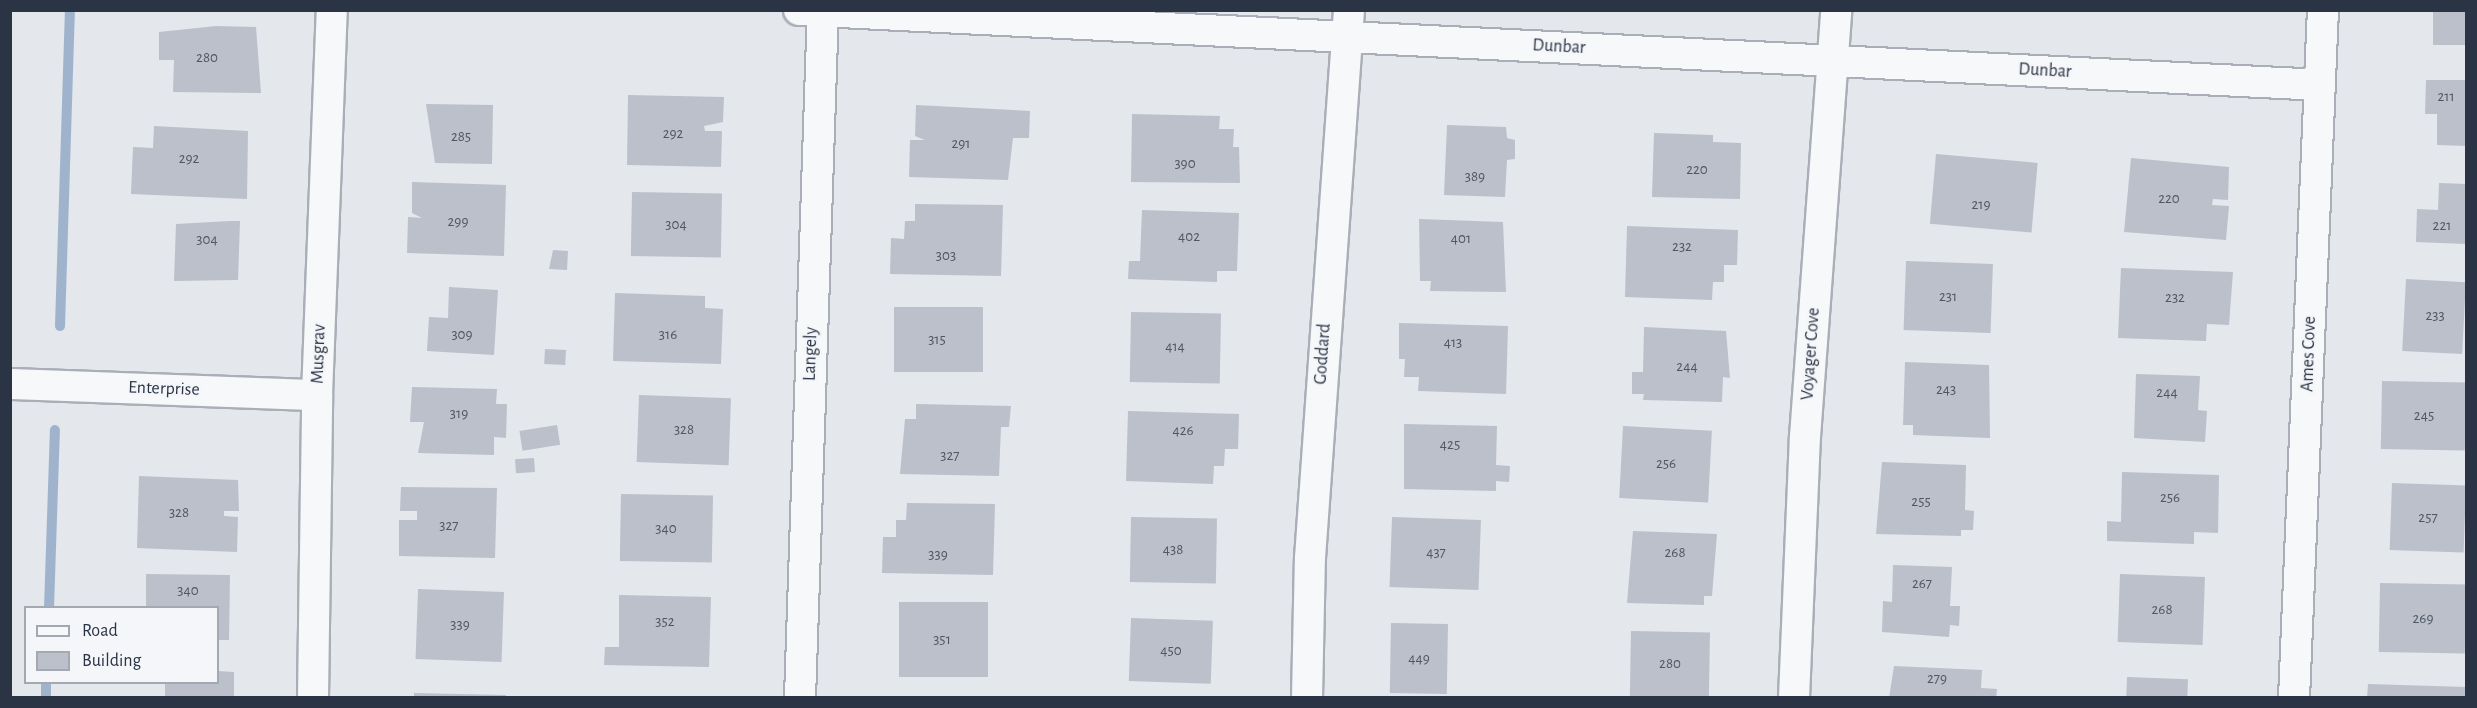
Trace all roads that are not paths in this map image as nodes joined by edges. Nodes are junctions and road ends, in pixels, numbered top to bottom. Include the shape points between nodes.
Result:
1 (332, 10) edge
2 (1836, 10) edge
3 (2323, 10) edge
4 (815, 11) edge
5 (1348, 24) edge
6 (1834, 60) junction
7 (2320, 85) junction
8 (10, 384) edge
9 (317, 395) junction
10 (314, 698) edge
11 (800, 698) edge
12 (1307, 698) edge
13 (1794, 698) edge
14 (2294, 698) edge

1 - 9 street, Musgrav
2 - 6 street, Voyager Cove
3 - 7 street, Ames Cove
4 - 5 street, Dunbar
4 - 11 street, Langely
5 - 6 street, Dunbar
5 - 12 street, Goddard via 1310,558
6 - 7 street, Dunbar
6 - 13 street, Voyager Cove via 1805,437
7 - 14 street, Ames Cove
8 - 9 street, Enterprise
9 - 10 street, Musgrav

